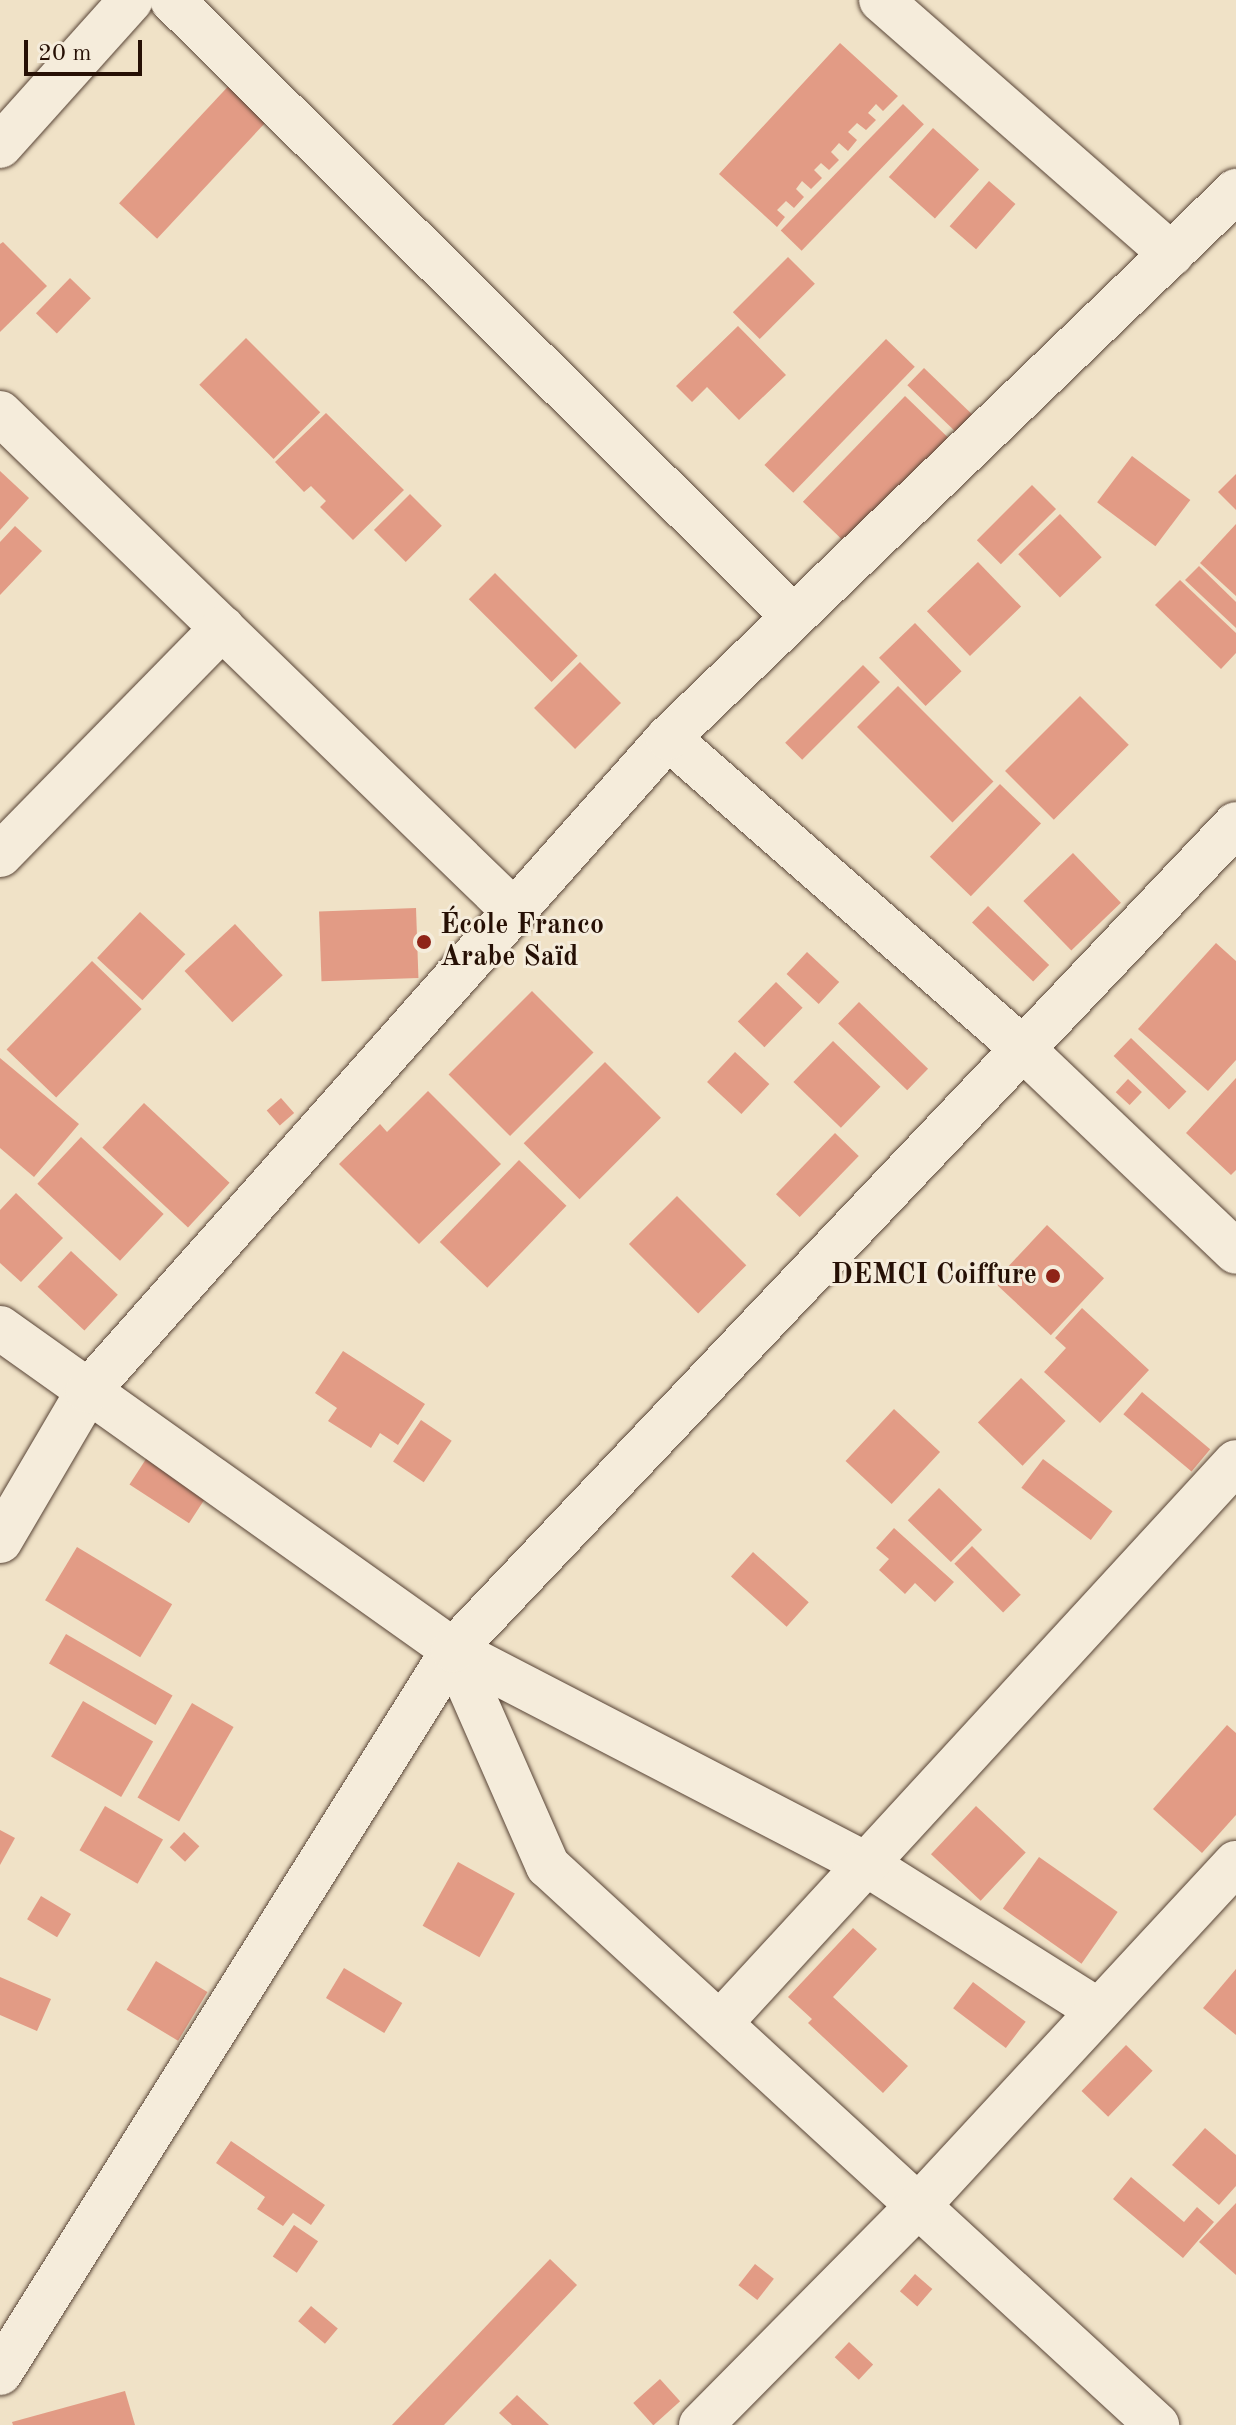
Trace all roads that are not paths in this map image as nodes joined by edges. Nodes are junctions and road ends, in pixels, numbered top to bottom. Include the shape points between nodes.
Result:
1 (131, 0) edge
2 (172, 0) edge
3 (881, 0) edge
4 (0, 146) edge
5 (1236, 191) edge
6 (1171, 254) junction
7 (0, 413) edge
8 (794, 617) junction
9 (222, 628) junction
10 (668, 738) junction
11 (1236, 824) edge
12 (0, 855) edge
13 (515, 912) junction
14 (1023, 1049) junction
15 (1236, 1252) edge
16 (0, 1328) edge
17 (88, 1391) junction
18 (1236, 1462) edge
19 (0, 1541) edge
20 (453, 1650) junction
21 (1236, 1863) edge
22 (866, 1864) junction
23 (1099, 2011) junction
24 (720, 2023) junction
25 (919, 2205) junction
26 (0, 2373) edge
27 (701, 2425) edge
28 (1157, 2425) edge

1 - 4 street
2 - 8 street
3 - 6 street
5 - 6 street
6 - 8 street
7 - 9 street
8 - 10 street
9 - 12 street
9 - 13 street
10 - 13 street
10 - 14 street
11 - 14 street
13 - 17 street
14 - 15 street
14 - 20 street
16 - 17 street
17 - 19 street
17 - 20 street
18 - 22 street
20 - 22 street
20 - 24 street via 548,1866
20 - 26 street
21 - 23 street
22 - 23 street
22 - 24 street
23 - 25 street
24 - 25 street
25 - 27 street
25 - 28 street

